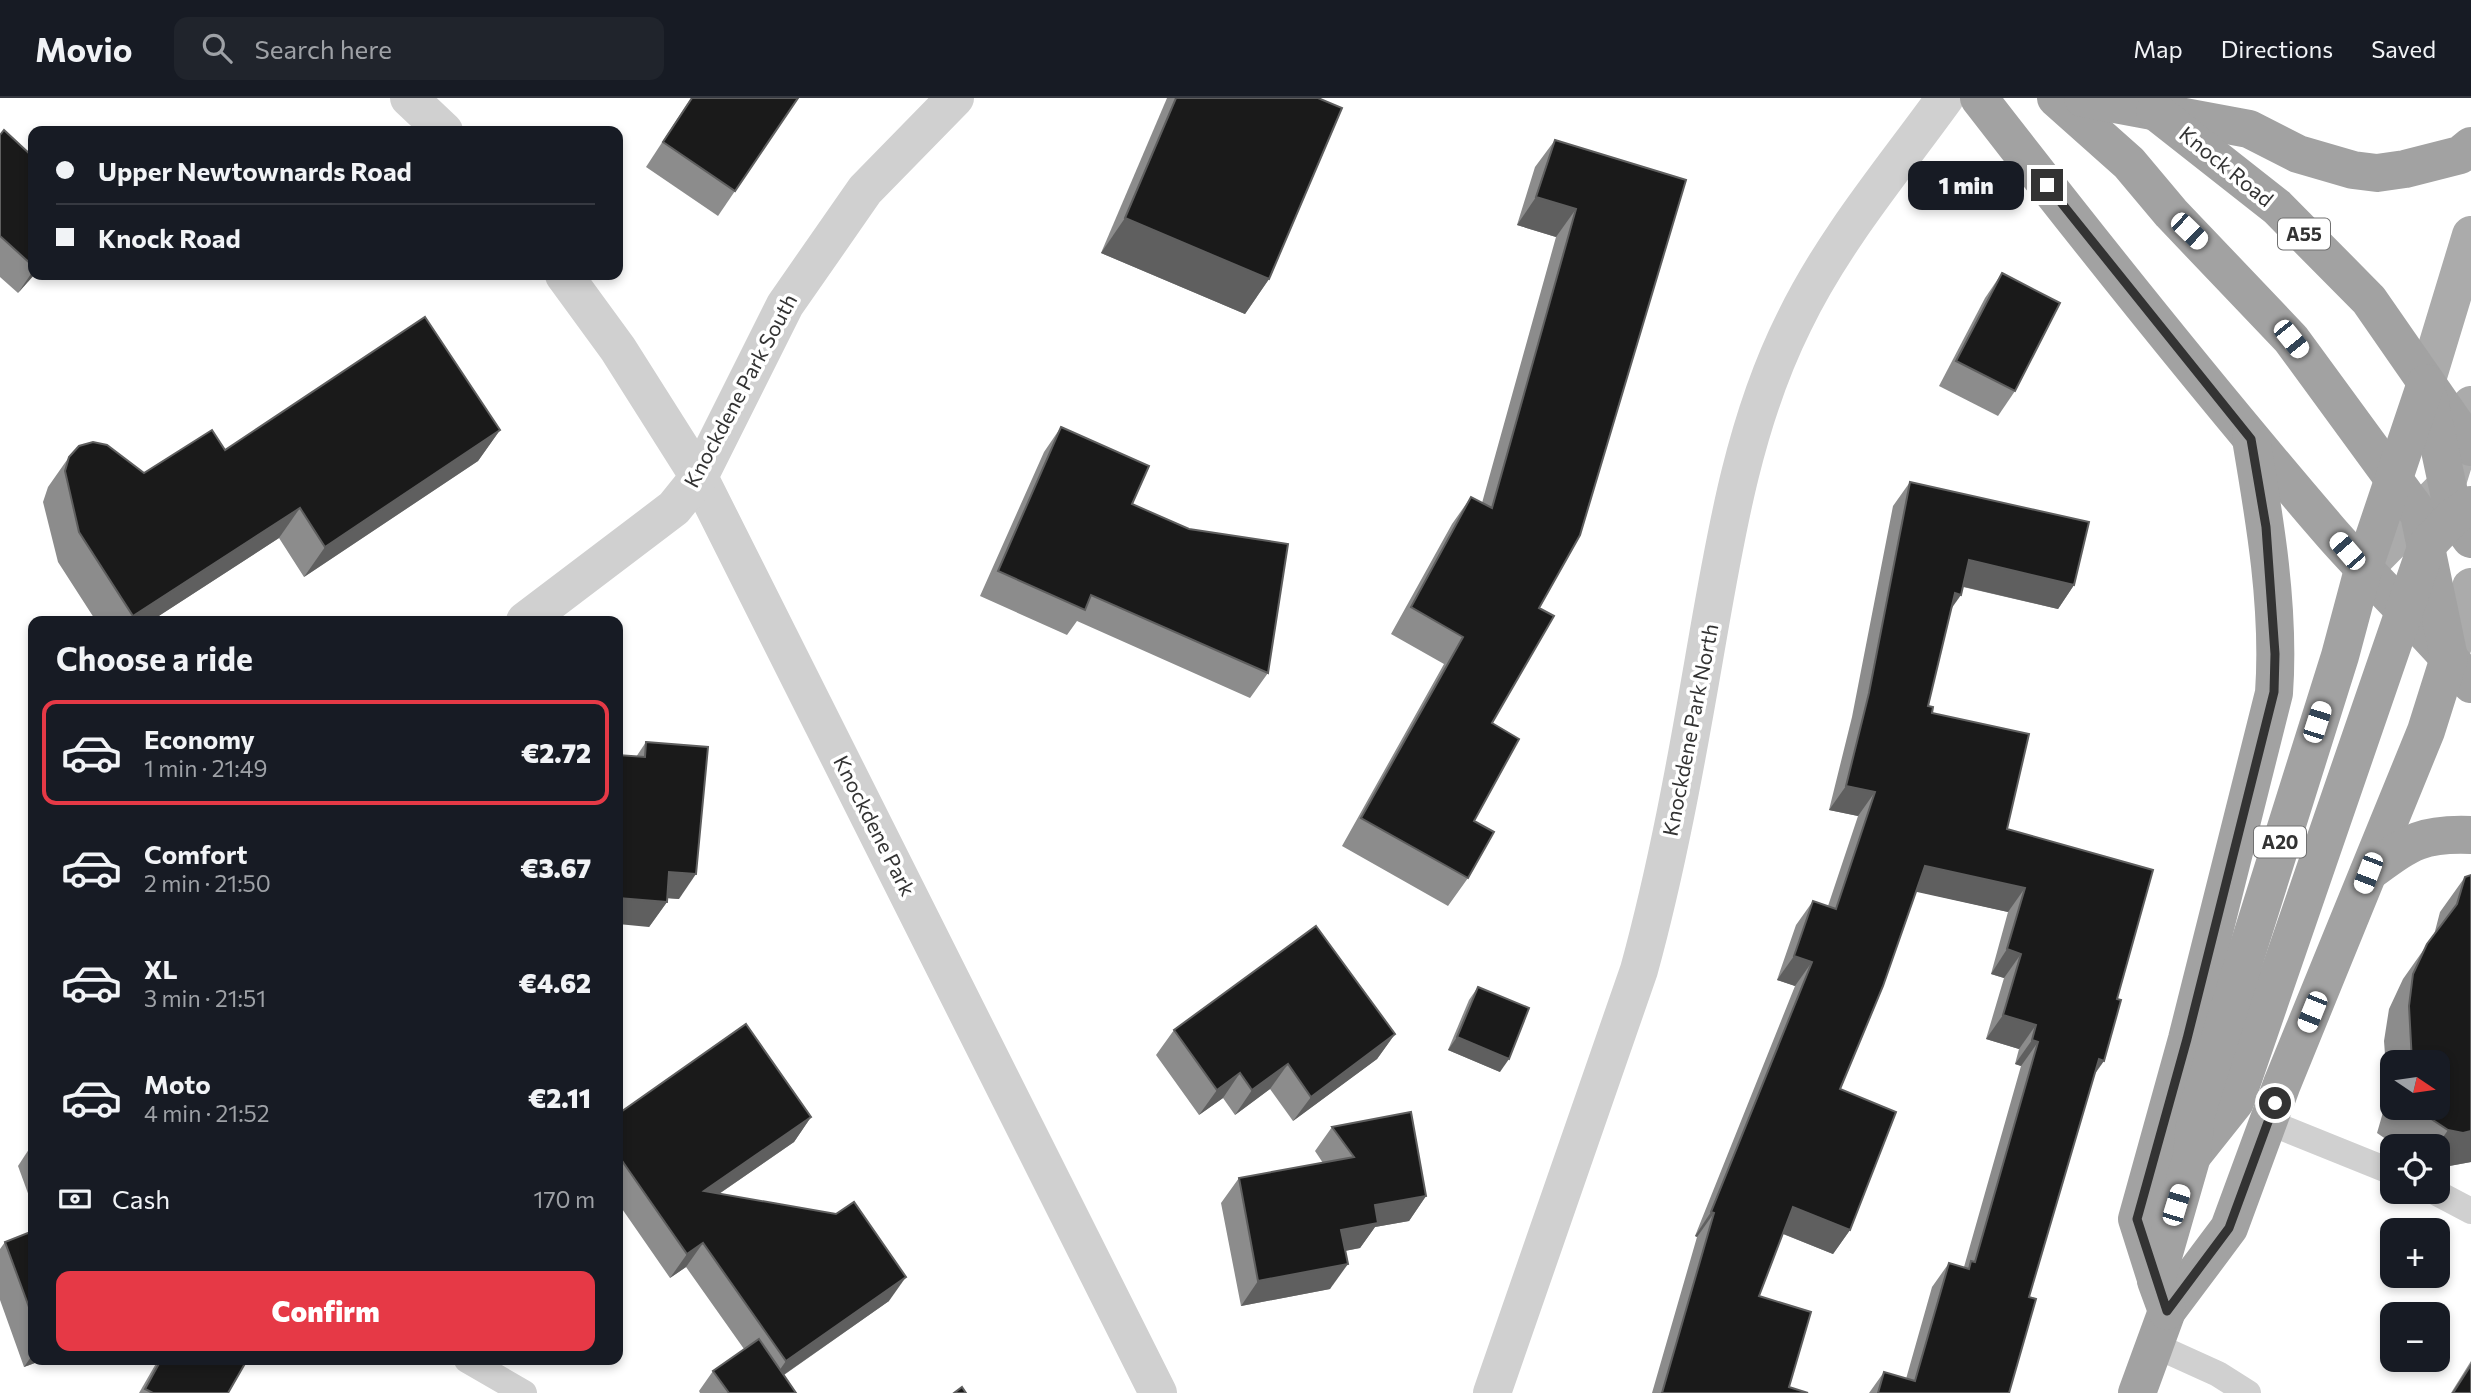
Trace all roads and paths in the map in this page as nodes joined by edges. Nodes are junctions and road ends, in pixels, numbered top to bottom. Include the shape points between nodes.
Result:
1 (409, 98) edge
2 (955, 98) edge
3 (1945, 98) edge
4 (1979, 98) edge
5 (2056, 98) edge
6 (2083, 98) edge
7 (2155, 111) junction
8 (439, 126) edge
9 (2471, 146) edge
10 (2471, 234) edge
11 (568, 280) edge
12 (2426, 383) junction
13 (2468, 429) edge
14 (2251, 439) junction
15 (699, 477) junction
16 (2393, 480) junction
17 (2448, 517) edge
18 (2363, 570) junction
19 (2471, 587) edge
20 (2404, 612) junction
21 (532, 616) edge
22 (2460, 671) edge
23 (2471, 835) edge
24 (2368, 873) junction
25 (2268, 1122) junction
26 (2192, 1156) junction
27 (2380, 1167) edge
28 (2450, 1200) edge
29 (2471, 1211) edge
30 (2159, 1312) junction
31 (475, 1365) edge
32 (523, 1393) edge
33 (1158, 1393) edge
34 (1492, 1393) edge
35 (2137, 1393) edge
36 (2248, 1393) edge

1 - 8 street
2 - 15 street, Knockdene Park South via 865,190 785,305
3 - 34 street, Knockdene Park North via 1838,246 1793,322 1761,402 1728,525 1658,900 1631,994
4 - 14 highway
5 - 16 highway via 2129,163 2291,339
6 - 7 highway, Knock Road / A55
7 - 9 highway via 2249,129 2298,154 2377,173 2460,155
7 - 12 highway, Knock Road / A55 via 2286,216 2369,300
10 - 12 main road, A20
11 - 15 street, Knockdene Park via 618,349
12 - 13 highway, Knock Road / A55
12 - 16 highway, A20
12 - 17 highway
13 - 17 main road
14 - 18 highway
14 - 30 highway via 2266,527 2274,692 2137,1219
15 - 21 street, Knockdene Park South via 674,508
15 - 33 street, Knockdene Park
16 - 17 highway
16 - 18 highway, A20
17 - 18 main road
17 - 20 highway
17 - 22 highway
18 - 20 highway
18 - 26 highway, A20 via 2196,1114
19 - 22 main road, A20
20 - 22 highway
20 - 26 highway via 2235,1102
22 - 24 highway, A20 via 2427,731
23 - 24 highway via 2413,840
24 - 25 highway, A20
25 - 27 lane
25 - 30 highway, A20 via 2229,1228
26 - 30 highway, A20
28 - 29 lane
30 - 35 highway, A20
30 - 36 lane via 2218,1374
31 - 32 lane

